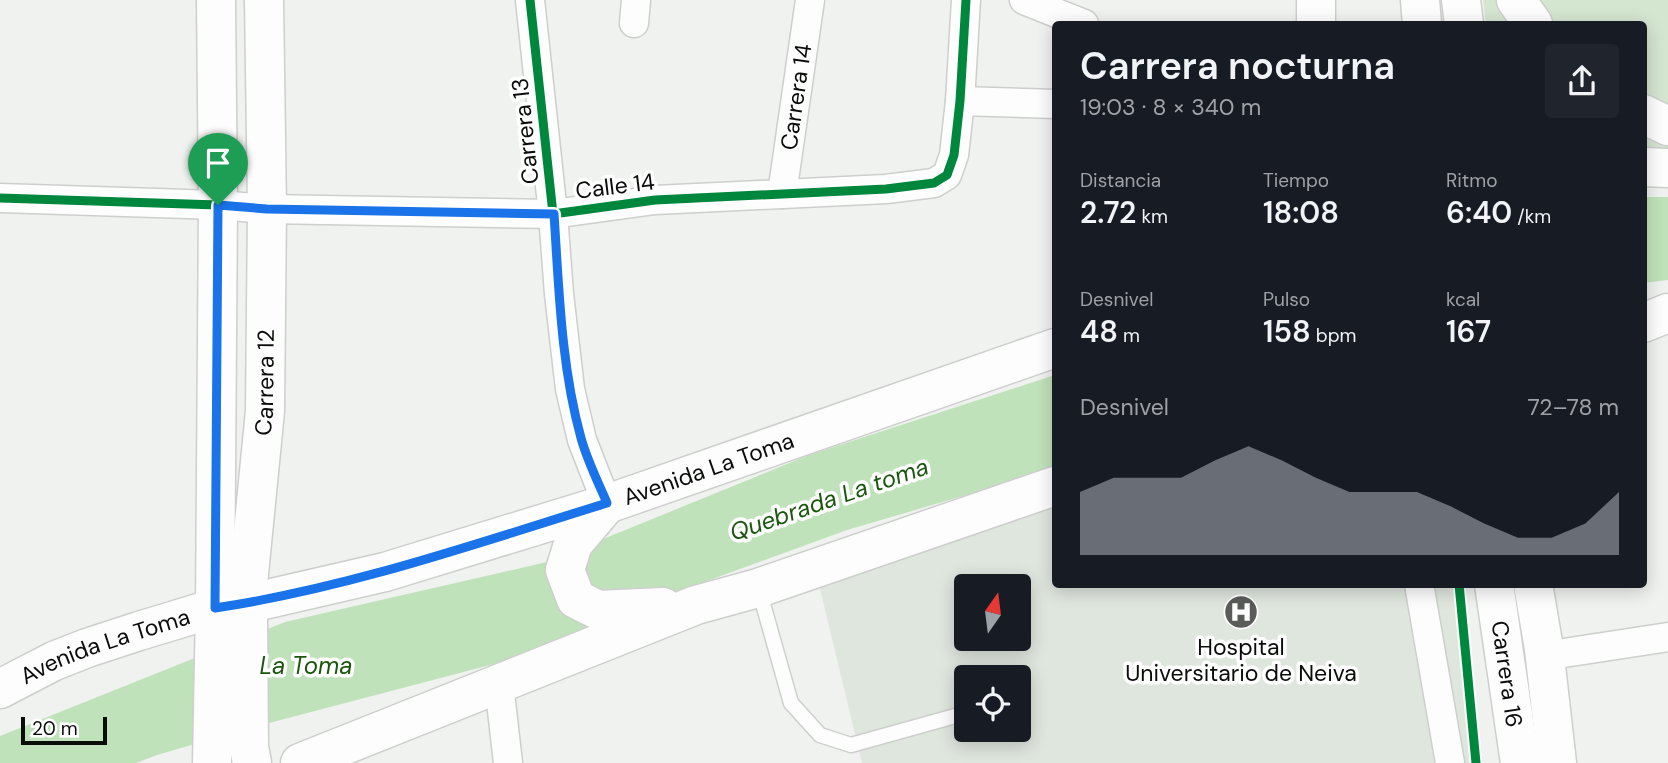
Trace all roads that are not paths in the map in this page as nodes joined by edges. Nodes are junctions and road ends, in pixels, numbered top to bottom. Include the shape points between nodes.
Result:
1 (216, 0) edge
2 (264, 0) edge
3 (530, 0) edge
4 (810, 0) edge
5 (966, 0) edge
6 (1024, 0) edge
7 (1316, 0) edge
8 (1420, 0) edge
9 (1461, 0) edge
10 (1516, 0) edge
11 (1076, 21) edge
12 (1316, 21) edge
13 (1422, 21) edge
14 (1464, 21) edge
15 (1531, 21) edge
16 (960, 100) junction
17 (1052, 104) edge
18 (1647, 116) edge
19 (1668, 126) edge
20 (1647, 167) edge
21 (1668, 167) edge
22 (782, 194) junction
23 (0, 198) edge
24 (218, 205) junction
25 (267, 209) junction
26 (554, 214) junction
27 (1668, 302) edge
28 (1647, 305) edge
29 (1668, 313) edge
30 (1647, 321) edge
31 (1052, 349) edge
32 (1052, 487) edge
33 (607, 503) junction
34 (758, 588) junction
35 (1420, 588) edge
36 (1494, 588) edge
37 (1539, 591) edge
38 (696, 604) junction
39 (231, 614) junction
40 (1668, 637) edge
41 (1544, 652) junction
42 (499, 684) junction
43 (0, 690) edge
44 (954, 716) edge
45 (1517, 747) edge
46 (251, 755) edge
47 (212, 757) edge
48 (300, 763) edge
49 (508, 763) edge
50 (1450, 763) edge
51 (1557, 763) edge

1 - 24 main road, Carrera 12
2 - 25 main road, Carrera 12
3 - 26 street, Carrera 13
4 - 22 street, Carrera 14
5 - 16 street, Calle 14
6 - 11 street
7 - 12 main road
8 - 13 main road
9 - 14 main road
10 - 15 main road
16 - 17 street
16 - 22 street, Calle 14 via 954,155 947,175 934,183
18 - 19 main road
20 - 21 main road
22 - 26 street, Calle 14 via 654,200
23 - 24 street, Calle 14
24 - 25 street, Calle 14
24 - 39 main road, Carrera 12
25 - 26 street, Calle 14
25 - 39 main road, Carrera 12 via 265,411
26 - 33 street, Carrera 13 via 570,389 582,440
27 - 28 main road
29 - 30 main road
31 - 33 main road, Avenida La Toma
32 - 34 main road
33 - 38 main road via 573,544 565,570 576,599 597,610
33 - 39 main road, Avenida La Toma
34 - 38 main road
34 - 44 lane via 792,703 820,734 851,746
35 - 50 street
36 - 45 main road, Carrera 16
37 - 41 main road, Carrera 16
38 - 42 main road
39 - 43 main road, Avenida La Toma via 88,648
39 - 46 main road, Carrera 12
39 - 47 main road, Carrera 12
40 - 41 street
41 - 51 main road, Carrera 16
42 - 48 main road
42 - 49 street

